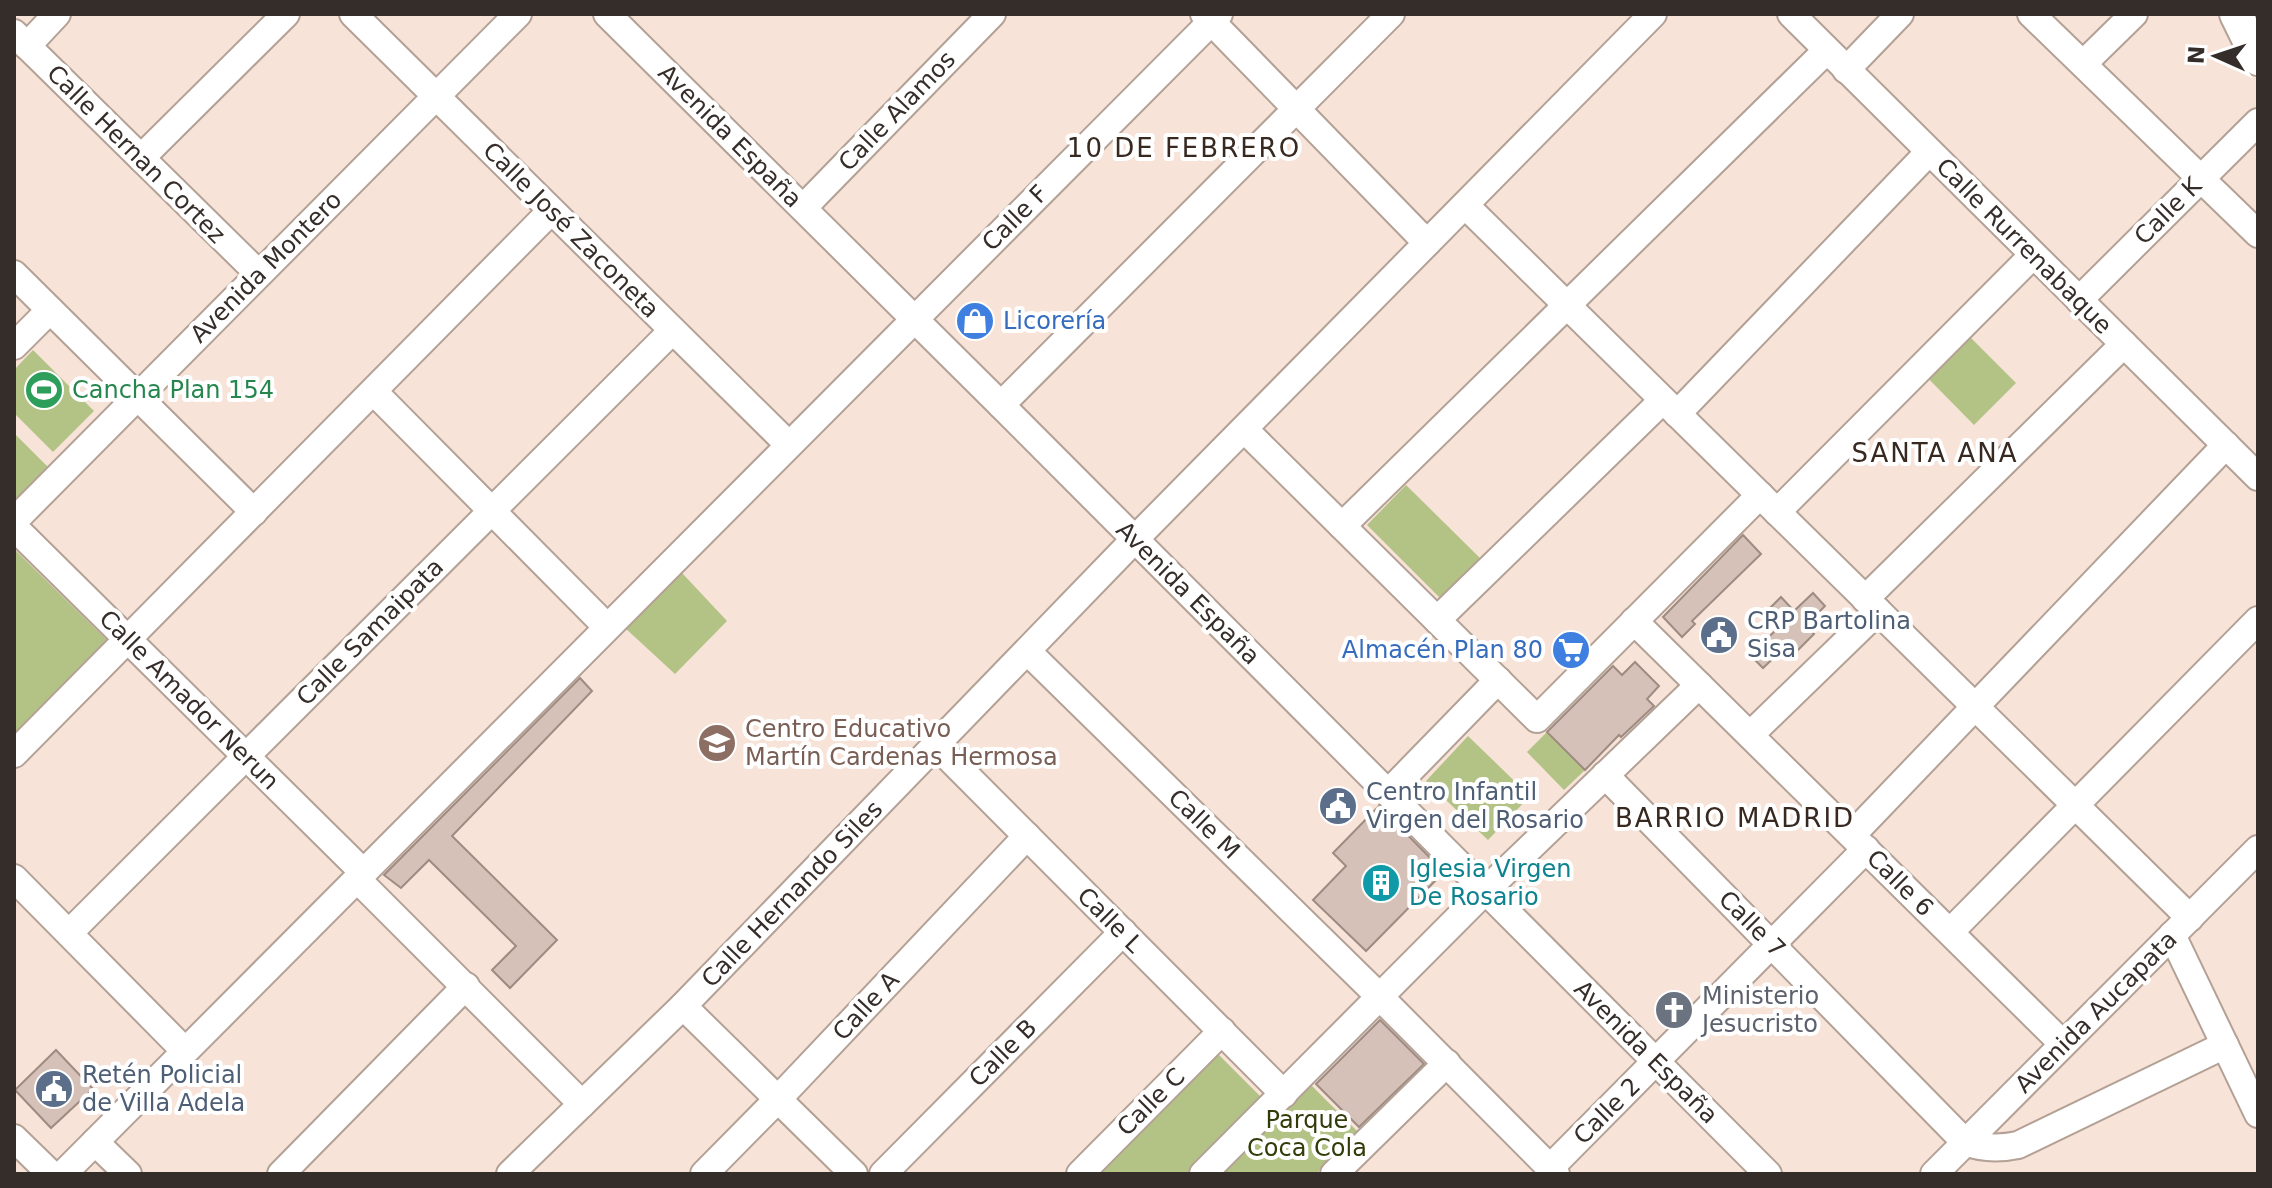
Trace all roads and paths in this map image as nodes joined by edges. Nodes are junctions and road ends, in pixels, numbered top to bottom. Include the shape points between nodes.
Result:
1 (57, 14) edge
2 (286, 14) edge
3 (353, 14) edge
4 (518, 14) edge
5 (992, 14) edge
6 (1391, 14) edge
7 (1653, 14) edge
8 (1791, 14) edge
9 (1900, 14) edge
10 (2031, 14) edge
11 (2134, 14) edge
12 (2236, 14) edge
13 (1211, 16) edge
14 (625, 20) edge
15 (20, 40) edge
16 (1827, 50) junction
17 (2258, 59) edge
18 (2083, 64) junction
19 (1846, 70) junction
20 (436, 96) junction
21 (1297, 109) junction
22 (2258, 122) edge
23 (1929, 152) junction
24 (141, 158) junction
25 (2200, 178) junction
26 (1465, 205) junction
27 (803, 208) junction
28 (551, 211) junction
29 (2258, 234) edge
30 (1427, 243) junction
31 (2033, 255) junction
32 (14, 274) edge
33 (259, 274) junction
34 (2079, 300) junction
35 (1568, 306) junction
36 (50, 310) junction
37 (914, 320) junction
38 (672, 331) junction
39 (2124, 344) junction
40 (14, 346) edge
41 (374, 392) junction
42 (139, 395) junction
43 (1001, 405) junction
44 (1670, 407) junction
45 (1244, 429) junction
46 (789, 445) junction
47 (2226, 445) junction
48 (2258, 477) edge
49 (1769, 504) junction
50 (492, 511) junction
51 (254, 512) junction
52 (14, 524) edge
53 (1342, 526) junction
54 (1135, 539) junction
55 (1872, 605) junction
56 (1437, 620) junction
57 (2258, 620) edge
58 (1634, 621) junction
59 (607, 627) junction
60 (128, 639) junction
61 (1028, 652) junction
62 (1498, 680) junction
63 (1699, 685) junction
64 (1975, 707) junction
65 (1750, 735) junction
66 (937, 746) junction
67 (14, 754) edge
68 (246, 756) junction
69 (1605, 775) junction
70 (1388, 793) junction
71 (2075, 805) junction
72 (1027, 836) junction
73 (1859, 842) junction
74 (2258, 849) edge
75 (360, 876) junction
76 (14, 878) edge
77 (1485, 891) junction
78 (2181, 926) junction
79 (1123, 932) junction
80 (1950, 932) junction
81 (69, 933) junction
82 (1773, 944) junction
83 (466, 986) junction
84 (1380, 997) junction
85 (683, 1006) junction
86 (1222, 1031) junction
87 (2063, 1044) junction
88 (2225, 1045) junction
89 (185, 1051) junction
90 (1656, 1062) junction
91 (1447, 1063) junction
92 (1284, 1094) junction
93 (778, 1099) junction
94 (582, 1104) junction
95 (2258, 1114) edge
96 (14, 1138) edge
97 (95, 1142) junction
98 (1965, 1142) junction
99 (1542, 1168) edge
100 (51, 1174) edge
101 (63, 1174) edge
102 (128, 1174) edge
103 (281, 1174) edge
104 (510, 1174) edge
105 (704, 1174) edge
106 (854, 1174) edge
107 (883, 1174) edge
108 (1080, 1174) edge
109 (1203, 1174) edge
110 (1334, 1174) edge
111 (1768, 1174) edge
112 (1934, 1174) edge

1 - 15 street
2 - 24 street
3 - 20 street, Calle José Zaconeta
4 - 20 street, Avenida Montero
5 - 27 street, Calle Alamos
6 - 21 street
7 - 26 street, Calle Hernando Siles
8 - 16 street, Calle Rurrenabaque
9 - 19 street
10 - 18 street
11 - 18 street
12 - 17 main road
13 - 21 street
13 - 37 street, Calle F
14 - 27 street, Avenida España
15 - 24 street, Calle Hernan Cortez
16 - 19 street, Calle Rurrenabaque
16 - 35 street
18 - 25 street
19 - 23 street, Calle Rurrenabaque
20 - 28 street, Calle José Zaconeta
20 - 33 street, Avenida Montero
21 - 30 street
21 - 43 street
22 - 25 street, Calle K
23 - 31 street, Calle Rurrenabaque
23 - 44 street
24 - 33 street, Calle Hernan Cortez
25 - 29 street
25 - 34 street, Calle K
26 - 30 street, Calle Hernando Siles
26 - 35 street
27 - 37 street, Avenida España
28 - 38 street, Calle José Zaconeta
28 - 41 street
30 - 45 street, Calle Hernando Siles
31 - 34 street, Calle Rurrenabaque
31 - 49 street
32 - 36 street
33 - 42 street, Avenida Montero
34 - 39 street, Calle Rurrenabaque
35 - 44 street
35 - 53 street
36 - 40 street
36 - 42 street
37 - 43 street, Avenida España
37 - 46 street, Calle F
38 - 46 street, Calle José Zaconeta
38 - 50 street, Calle Samaipata
39 - 47 street, Calle Rurrenabaque
39 - 55 street
41 - 50 street
41 - 51 street
42 - 51 street
42 - 52 street, Avenida Montero
43 - 54 street, Avenida España
44 - 49 street
44 - 56 street
45 - 53 street
45 - 54 street, Calle Hernando Siles
46 - 59 street, Calle F
47 - 48 street, Calle Rurrenabaque
47 - 64 street, Calle 2
49 - 55 street
49 - 58 street
50 - 59 street
50 - 68 street, Calle Samaipata
51 - 60 street
52 - 60 street, Calle Amador Nerun
53 - 56 street
54 - 61 street, Calle Hernando Siles
54 - 70 street, Avenida España
55 - 64 street
55 - 65 street
56 - 62 street
57 - 71 street
58 - 62 street via 1537,719
58 - 63 street, Calle 6
59 - 75 street, Calle F
60 - 67 street
60 - 68 street, Calle Amador Nerun
61 - 66 street, Calle Hernando Siles
61 - 84 street, Calle M
62 - 70 street
63 - 65 street, Calle 6
63 - 69 street
64 - 71 street
64 - 73 street, Calle 2
65 - 73 street, Calle 6
66 - 72 street, Calle L
66 - 85 street, Calle Hernando Siles
68 - 75 street, Calle Amador Nerun
68 - 81 street, Calle Samaipata
69 - 77 street
69 - 82 street, Calle 7
70 - 77 street, Avenida España
71 - 78 street
71 - 80 street
72 - 79 street, Calle L
72 - 93 street, Calle A
73 - 80 street, Calle 6
73 - 82 street, Calle 2
74 - 78 street, Avenida Aucapata
75 - 83 street, Calle Amador Nerun
75 - 89 street, Calle F
76 - 81 street
77 - 84 street
77 - 90 street, Avenida España
78 - 87 street, Avenida Aucapata
78 - 88 street
79 - 86 street, Calle L
79 - 107 street, Calle B
80 - 87 street, Calle 6
81 - 89 street
82 - 90 street, Calle 2
82 - 98 street, Calle 7
83 - 94 street, Calle Amador Nerun
83 - 103 street
84 - 91 street, Calle M
84 - 92 street
85 - 93 street
85 - 94 street, Calle Hernando Siles
86 - 92 street, Calle L
86 - 108 street, Calle C
87 - 98 street, Avenida Aucapata
88 - 95 street
88 - 98 street via 2018,1145 1998,1149
89 - 97 street, Calle F
90 - 99 street, Calle 2
90 - 111 street, Avenida España
91 - 99 street, Calle M
91 - 110 street
92 - 109 street
93 - 105 street, Calle A
93 - 106 street
94 - 104 street, Calle Hernando Siles
96 - 100 street
97 - 101 street, Calle F
97 - 102 street
98 - 112 street, Avenida Aucapata

